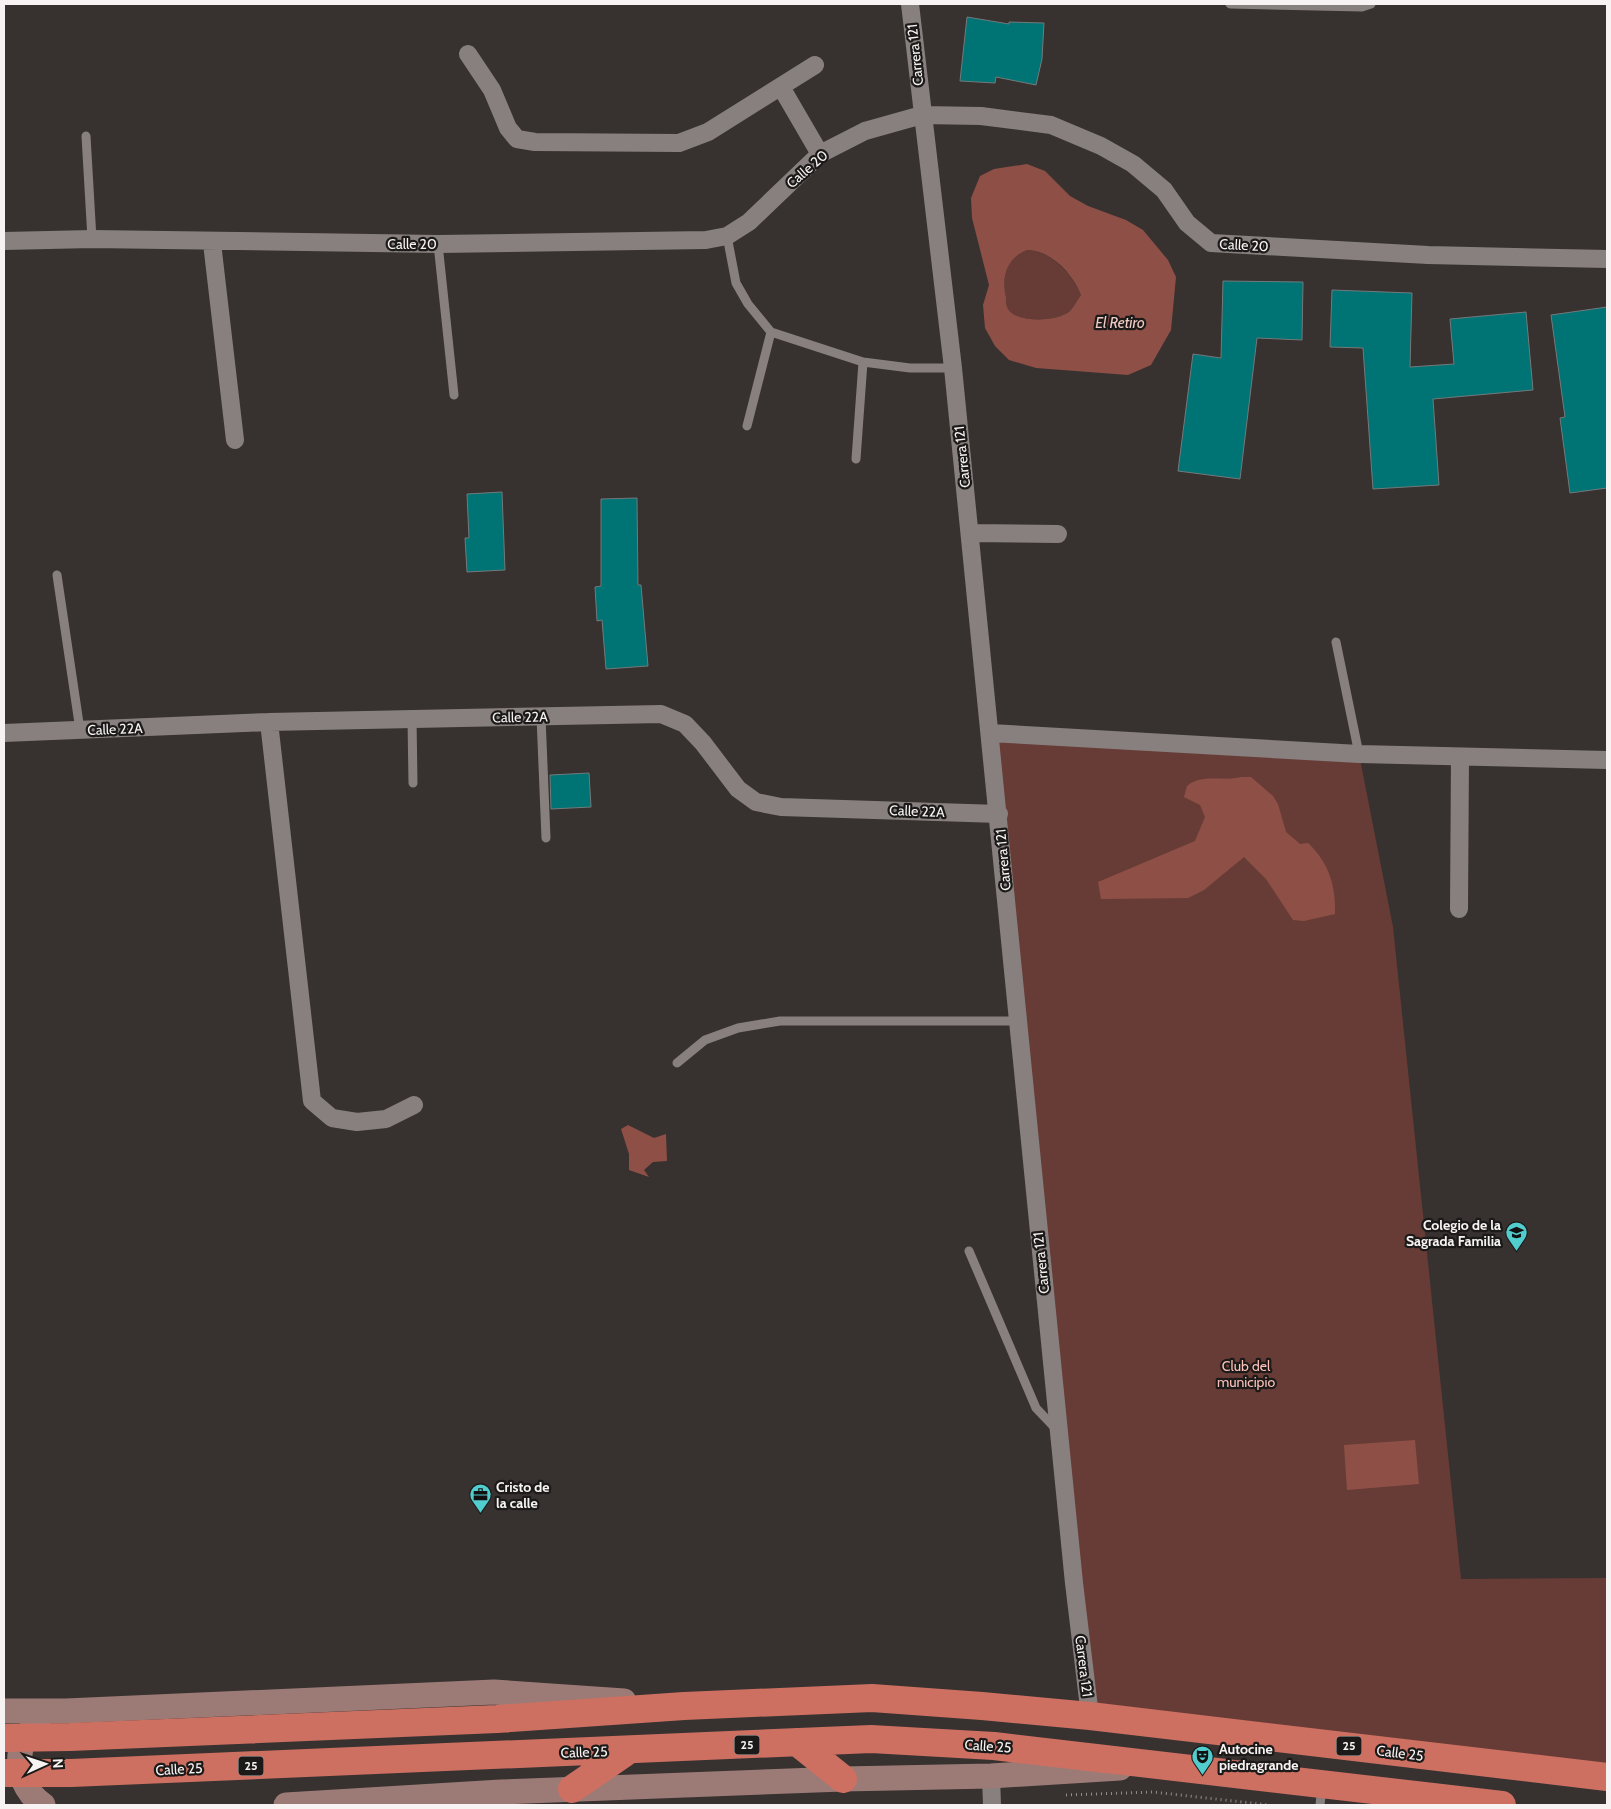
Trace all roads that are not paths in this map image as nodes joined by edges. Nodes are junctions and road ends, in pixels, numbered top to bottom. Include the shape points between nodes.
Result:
1 (910, 4) edge
2 (1230, 4) edge
3 (1371, 4) edge
4 (468, 54) dead end
5 (815, 64) dead end
6 (781, 86) junction
7 (922, 115) junction
8 (86, 136) dead end
9 (820, 154) junction
10 (727, 236) junction
11 (92, 239) junction
12 (4, 241) edge
13 (212, 242) junction
14 (438, 244) junction
15 (1607, 259) edge
16 (771, 332) junction
17 (863, 362) junction
18 (953, 368) junction
19 (454, 395) dead end
20 (747, 426) dead end
21 (235, 440) dead end
22 (856, 459) dead end
23 (970, 533) junction
24 (1058, 534) dead end
25 (57, 575) dead end
26 (1336, 642) dead end
27 (541, 717) junction
28 (412, 719) junction
29 (269, 722) junction
30 (80, 730) junction
31 (4, 733) edge
32 (990, 733) junction
33 (1360, 754) junction
34 (1460, 757) junction
35 (1607, 760) edge
36 (413, 783) dead end
37 (999, 814) junction
38 (546, 838) dead end
39 (1459, 909) dead end
40 (1017, 1021) junction
41 (677, 1063) dead end
42 (414, 1105) dead end
43 (970, 1251) dead end
44 (1058, 1432) junction
45 (4, 1694) edge
46 (684, 1706) junction
47 (4, 1711) edge
48 (66, 1711) junction
49 (1090, 1716) junction
50 (4, 1738) edge
51 (797, 1742) junction
52 (629, 1750) junction
53 (1162, 1766) junction
54 (4, 1773) edge
55 (991, 1776) junction
56 (1607, 1778) edge
57 (843, 1779) junction
58 (1321, 1796) edge
59 (572, 1797) edge
60 (43, 1805) edge
61 (286, 1805) edge
62 (992, 1805) edge
63 (1502, 1805) edge

1 - 7 street, Carrera 121
2 - 3 lane via 1362,7
4 - 6 street via 492,90 508,128 517,139 535,142 679,143 708,132
5 - 6 street
6 - 9 street
7 - 9 street, Calle 20 via 865,130
7 - 15 street, Calle 20 via 981,116 1051,125 1101,146 1133,164 1164,190 1187,223 1211,243 1428,255
7 - 18 street, Carrera 121
8 - 11 lane
9 - 10 street, Calle 20 via 748,222
10 - 14 street, Calle 20 via 706,240
10 - 16 lane via 736,283
11 - 12 street, Calle 20
11 - 13 street, Calle 20
13 - 14 street, Calle 20
13 - 21 street
14 - 19 lane
16 - 17 lane
16 - 20 lane
17 - 18 lane via 910,368
17 - 22 lane
18 - 23 street, Carrera 121
23 - 24 street
23 - 32 street, Carrera 121
25 - 30 lane
26 - 33 lane
27 - 28 street, Calle 22A
27 - 37 street, Calle 22A via 661,714 685,724 738,789 756,802 781,807
27 - 38 lane
28 - 29 street, Calle 22A
28 - 36 lane
29 - 30 street, Calle 22A
29 - 42 street via 312,1101 332,1118 357,1122 386,1119
30 - 31 street, Calle 22A
32 - 33 street
32 - 37 street, Carrera 121
33 - 34 street
34 - 35 street
34 - 39 street
37 - 40 street, Carrera 121
40 - 41 lane via 780,1021 738,1028 705,1040
40 - 44 street, Carrera 121
43 - 44 lane via 1036,1408
44 - 49 street, Carrera 121
45 - 48 main road
46 - 48 main road, Calle 25 / 25 via 494,1692
46 - 49 highway, Calle 25 / 25 via 872,1698
46 - 50 highway, Calle 25 / 25 via 497,1719
47 - 48 main road, Calle 25 / 25
48 - 60 main road via 47,1716 32,1728 22,1744 19,1763 22,1782 33,1798
49 - 56 highway, Calle 25 / 25
51 - 52 highway, Calle 25 / 25
51 - 53 highway, Calle 25 / 25 via 871,1739 984,1745
51 - 57 highway
52 - 54 highway, Calle 25 / 25 via 71,1774
52 - 59 highway
53 - 55 main road, Calle 25 / 25
53 - 58 highway, Calle 25 / 25
55 - 57 main road, Calle 25 / 25
55 - 62 street
57 - 59 main road, Calle 25 / 25
58 - 63 highway, Calle 25 / 25
59 - 61 main road, Calle 25 / 25

